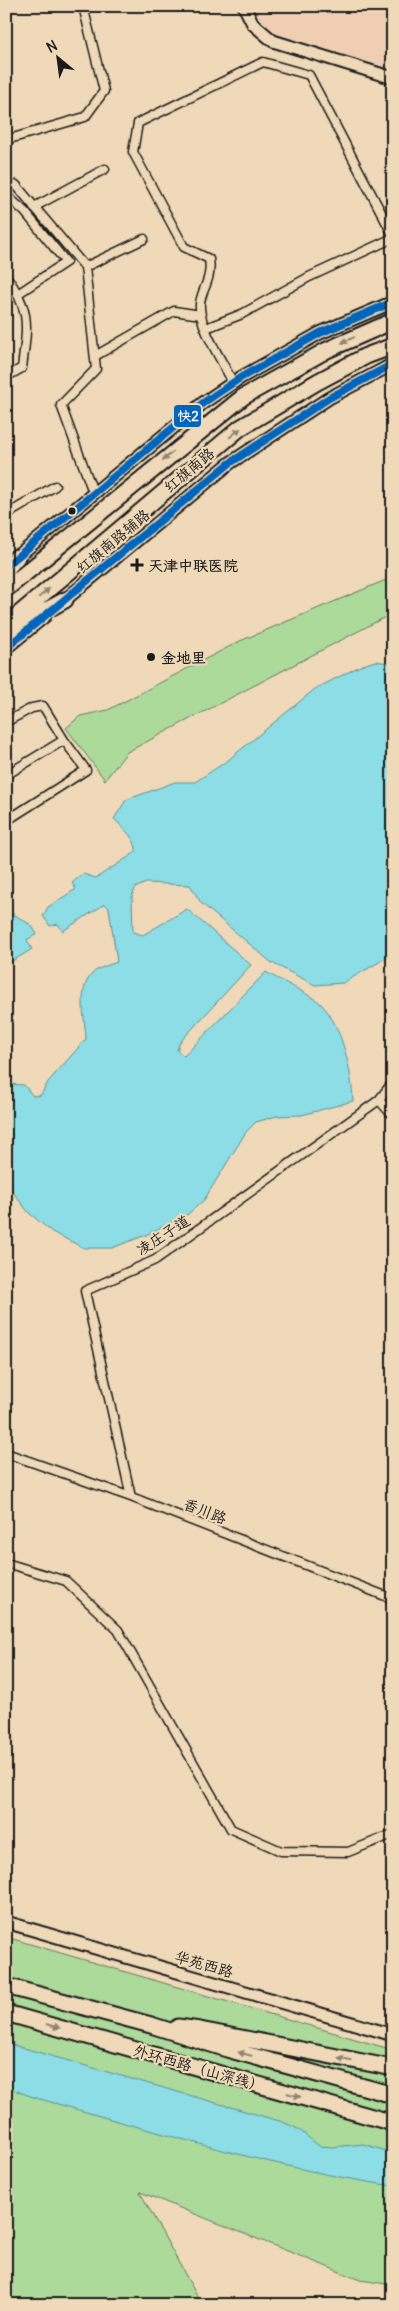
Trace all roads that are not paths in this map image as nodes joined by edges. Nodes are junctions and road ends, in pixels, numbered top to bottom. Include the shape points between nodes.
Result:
1 (82, 6) edge
2 (244, 6) edge
3 (393, 78) edge
4 (6, 140) edge
5 (105, 169) dead end
6 (16, 186) dead end
7 (6, 195) edge
8 (34, 207) junction
9 (393, 236) edge
10 (144, 239) dead end
11 (85, 268) junction
12 (6, 276) edge
13 (19, 293) junction
14 (393, 302) edge
15 (201, 315) junction
16 (393, 321) edge
17 (206, 328) junction
18 (393, 346) edge
19 (95, 356) junction
20 (393, 364) edge
21 (6, 378) edge
22 (233, 383) junction
23 (55, 486) dead end
24 (93, 492) junction
25 (6, 515) edge
26 (12, 561) edge
27 (6, 570) edge
28 (6, 589) edge
29 (65, 600) junction
30 (6, 625) edge
31 (6, 632) edge
32 (6, 648) edge
33 (6, 722) edge
34 (64, 740) junction
35 (6, 775) edge
36 (6, 821) edge
37 (393, 1082) edge
38 (379, 1100) junction
39 (393, 1116) edge
40 (6, 1453) edge
41 (131, 1497) junction
42 (6, 1563) edge
43 (393, 1599) edge
44 (393, 1834) edge
45 (6, 1922) edge
46 (6, 1929) edge
47 (6, 1986) edge
48 (6, 2013) edge
49 (151, 2025) junction
50 (393, 2035) edge
51 (393, 2040) edge
52 (393, 2068) edge
53 (393, 2095) edge
54 (393, 2123) edge

1 - 4 street via 104,91 85,117
2 - 3 street via 254,24 273,40
5 - 8 street
6 - 8 street
7 - 13 street via 25,212 66,262
8 - 11 street
9 - 15 street via 309,75 263,62 138,123 133,152 184,247 209,259 211,272 199,306
9 - 17 street via 242,314
10 - 11 street
11 - 19 street
12 - 13 street
13 - 21 street via 27,322 22,368
14 - 22 street via 320,333
15 - 17 street
15 - 19 street via 174,311
16 -> 28 highway, 红旗南路 via 327,350 243,397
17 - 22 street
30 -> 18 highway, 红旗南路 via 240,428 317,382 366,356
19 - 24 street via 96,369 61,405
20 - 29 street, 红旗南路辅路 via 328,398 230,463
22 - 24 street via 202,403
23 - 25 street
24 - 26 street
26 - 27 highway
29 - 31 highway
29 - 32 street, 红旗南路辅路
33 - 34 street via 32,708 43,706
34 - 35 street
34 - 36 street via 86,770
37 - 38 street, 凌庄子道
38 - 39 street
38 - 41 street, 凌庄子道 via 155,1260 84,1291
40 - 41 street, 香川路
41 - 43 street, 香川路
42 - 44 street via 66,1581 118,1630 231,1828 282,1851 348,1852
45 - 50 street, 华苑西路
46 - 51 street, 华苑西路
47 - 49 highway, 外环西路（山深线）
48 -> 54 highway, 外环西路（山深线）
52 -> 49 highway via 200,2030
53 -> 49 highway, 外环西路（山深线） via 227,2050

